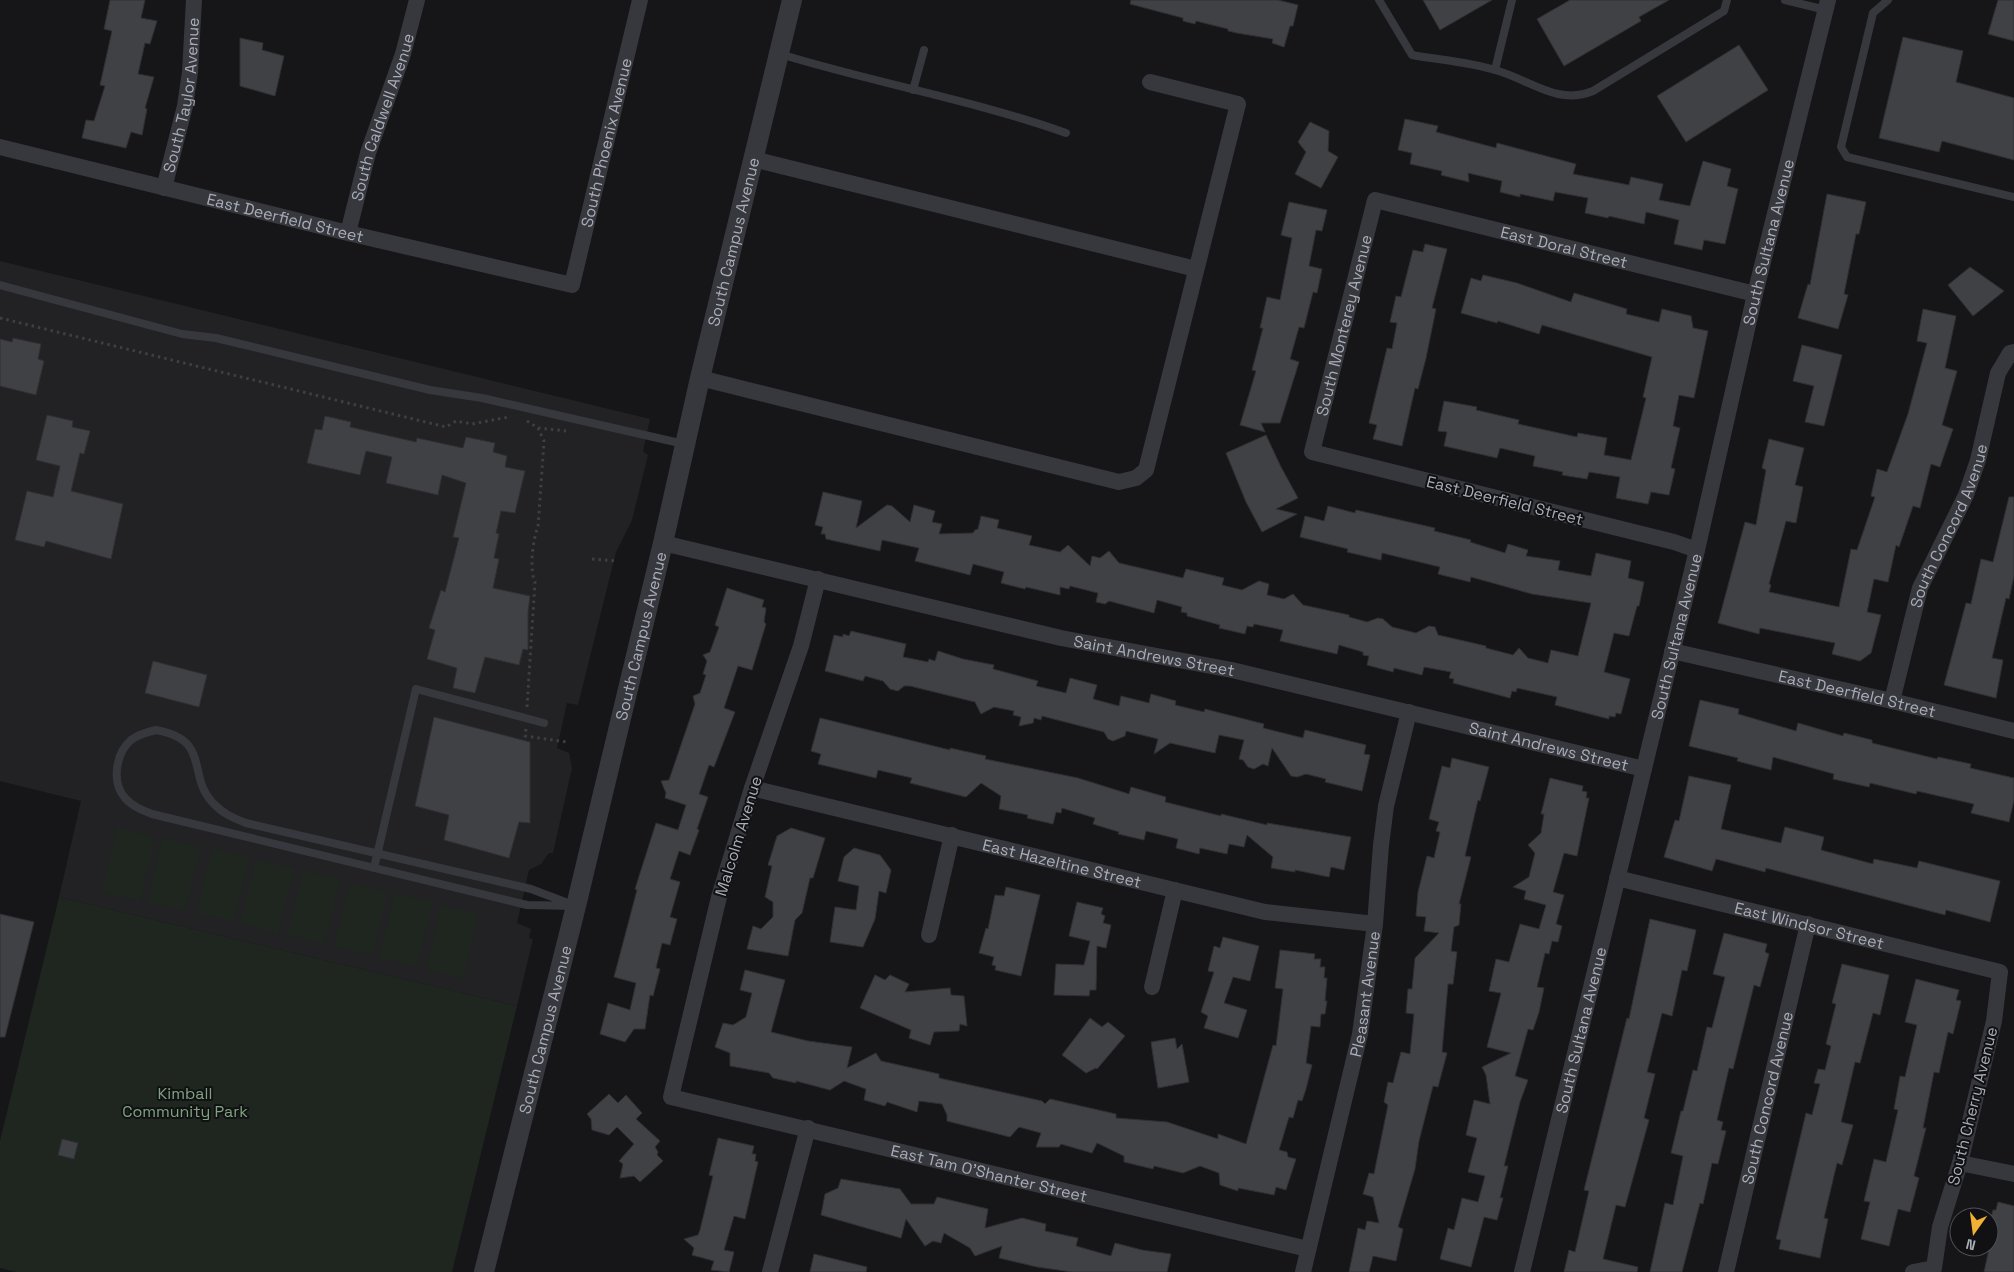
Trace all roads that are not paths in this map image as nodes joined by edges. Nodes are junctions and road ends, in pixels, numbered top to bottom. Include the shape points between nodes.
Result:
1 (194, 0) edge
2 (417, 0) edge
3 (640, 0) edge
4 (792, 0) edge
5 (1379, 0) edge
6 (1512, 0) edge
7 (1727, 0) edge
8 (1785, 0) edge
9 (1888, 0) edge
10 (1827, 5) edge
11 (924, 50) dead end
12 (778, 53) junction
13 (1495, 70) junction
14 (1150, 82) dead end
15 (912, 90) junction
16 (1066, 133) dead end
17 (0, 147) edge
18 (753, 159) junction
19 (164, 188) junction
20 (2014, 197) edge
21 (1375, 200) joint
22 (348, 233) junction
23 (1196, 269) junction
24 (0, 285) edge
25 (572, 285) joint
26 (1755, 294) junction
27 (2012, 353) edge
28 (700, 378) junction
29 (684, 444) junction
30 (1312, 452) joint
31 (663, 543) junction
32 (1697, 550) junction
33 (818, 579) junction
34 (1672, 651) junction
35 (1892, 701) junction
36 (1409, 712) junction
37 (544, 723) dead end
38 (2014, 731) edge
39 (1644, 769) junction
40 (752, 788) junction
41 (952, 835) junction
42 (377, 853) junction
43 (374, 868) junction
44 (1617, 878) junction
45 (1175, 890) junction
46 (576, 906) junction
47 (1376, 924) junction
48 (1808, 924) junction
49 (929, 935) dead end
50 (2000, 972) joint
51 (1152, 987) dead end
52 (671, 1097) joint
53 (808, 1128) junction
54 (1960, 1163) junction
55 (2014, 1174) edge
56 (1308, 1249) junction
57 (484, 1272) edge
58 (770, 1272) edge
59 (1303, 1272) edge
60 (1522, 1272) edge
61 (1726, 1272) edge
62 (1913, 1272) edge

1 - 19 street, South Taylor Avenue via 185,106
2 - 22 street, South Caldwell Avenue via 403,54 368,153
3 - 25 street, South Phoenix Avenue
4 - 12 street, South Campus Avenue
5 - 13 lane via 1412,55
6 - 13 lane
7 - 13 lane via 1724,11 1588,93 1556,94
8 - 10 lane
9 - 20 lane via 1873,12 1840,147 1847,157
10 - 26 street, South Sultana Avenue
11 - 15 lane
12 - 15 lane
12 - 18 street, South Campus Avenue
14 - 23 street via 1238,104
15 - 16 lane via 1029,120
17 - 19 street, East Deerfield Street
18 - 23 street
18 - 28 street, South Campus Avenue
19 - 22 street, East Deerfield Street
21 - 26 street, East Doral Street
21 - 30 street, South Monterey Avenue
22 - 25 street, East Deerfield Street
23 - 28 street via 1146,470 1136,478 1119,482
24 - 29 lane via 182,334 216,338 430,390 482,398
26 - 32 street, South Sultana Avenue
27 - 35 street, South Concord Avenue via 1998,373 1978,460 1966,495 1920,588
28 - 29 street, South Campus Avenue
29 - 31 street, South Campus Avenue
30 - 32 street, East Deerfield Street
31 - 33 street, Saint Andrews Street
31 - 46 street, South Campus Avenue
32 - 34 street, South Sultana Avenue
33 - 36 street, Saint Andrews Street via 1061,638 1232,670
33 - 40 street, Malcolm Avenue via 801,646
34 - 35 street, East Deerfield Street
34 - 39 street, South Sultana Avenue
35 - 38 street, East Deerfield Street
36 - 39 street, Saint Andrews Street
36 - 47 street, Pleasant Avenue via 1386,806 1380,845
37 - 42 lane via 416,689
39 - 44 street, South Sultana Avenue
40 - 41 street, East Hazeltine Street
40 - 52 street, Malcolm Avenue via 719,897
41 - 45 street, East Hazeltine Street
41 - 49 street
42 - 43 lane
42 - 43 lane via 246,823 225,814 211,802 201,784 194,752 182,739 169,732 143,732 122,751 117,781 123,797 133,806
42 - 46 lane via 531,889
43 - 46 lane via 527,905
44 - 48 street, East Windsor Street
44 - 60 street, South Sultana Avenue
45 - 47 street, East Hazeltine Street via 1265,912
45 - 51 street
46 - 57 street, South Campus Avenue
47 - 56 street, Pleasant Avenue via 1360,1034
48 - 50 street, East Windsor Street
48 - 61 street, South Concord Avenue
50 - 54 street, South Cherry Avenue via 1994,1021
52 - 53 street, East Tam O'Shanter Street
53 - 56 street, East Tam O'Shanter Street
53 - 58 street
54 - 55 street
54 - 62 street, South Cherry Avenue via 1940,1227 1934,1268
56 - 59 street, Pleasant Avenue

